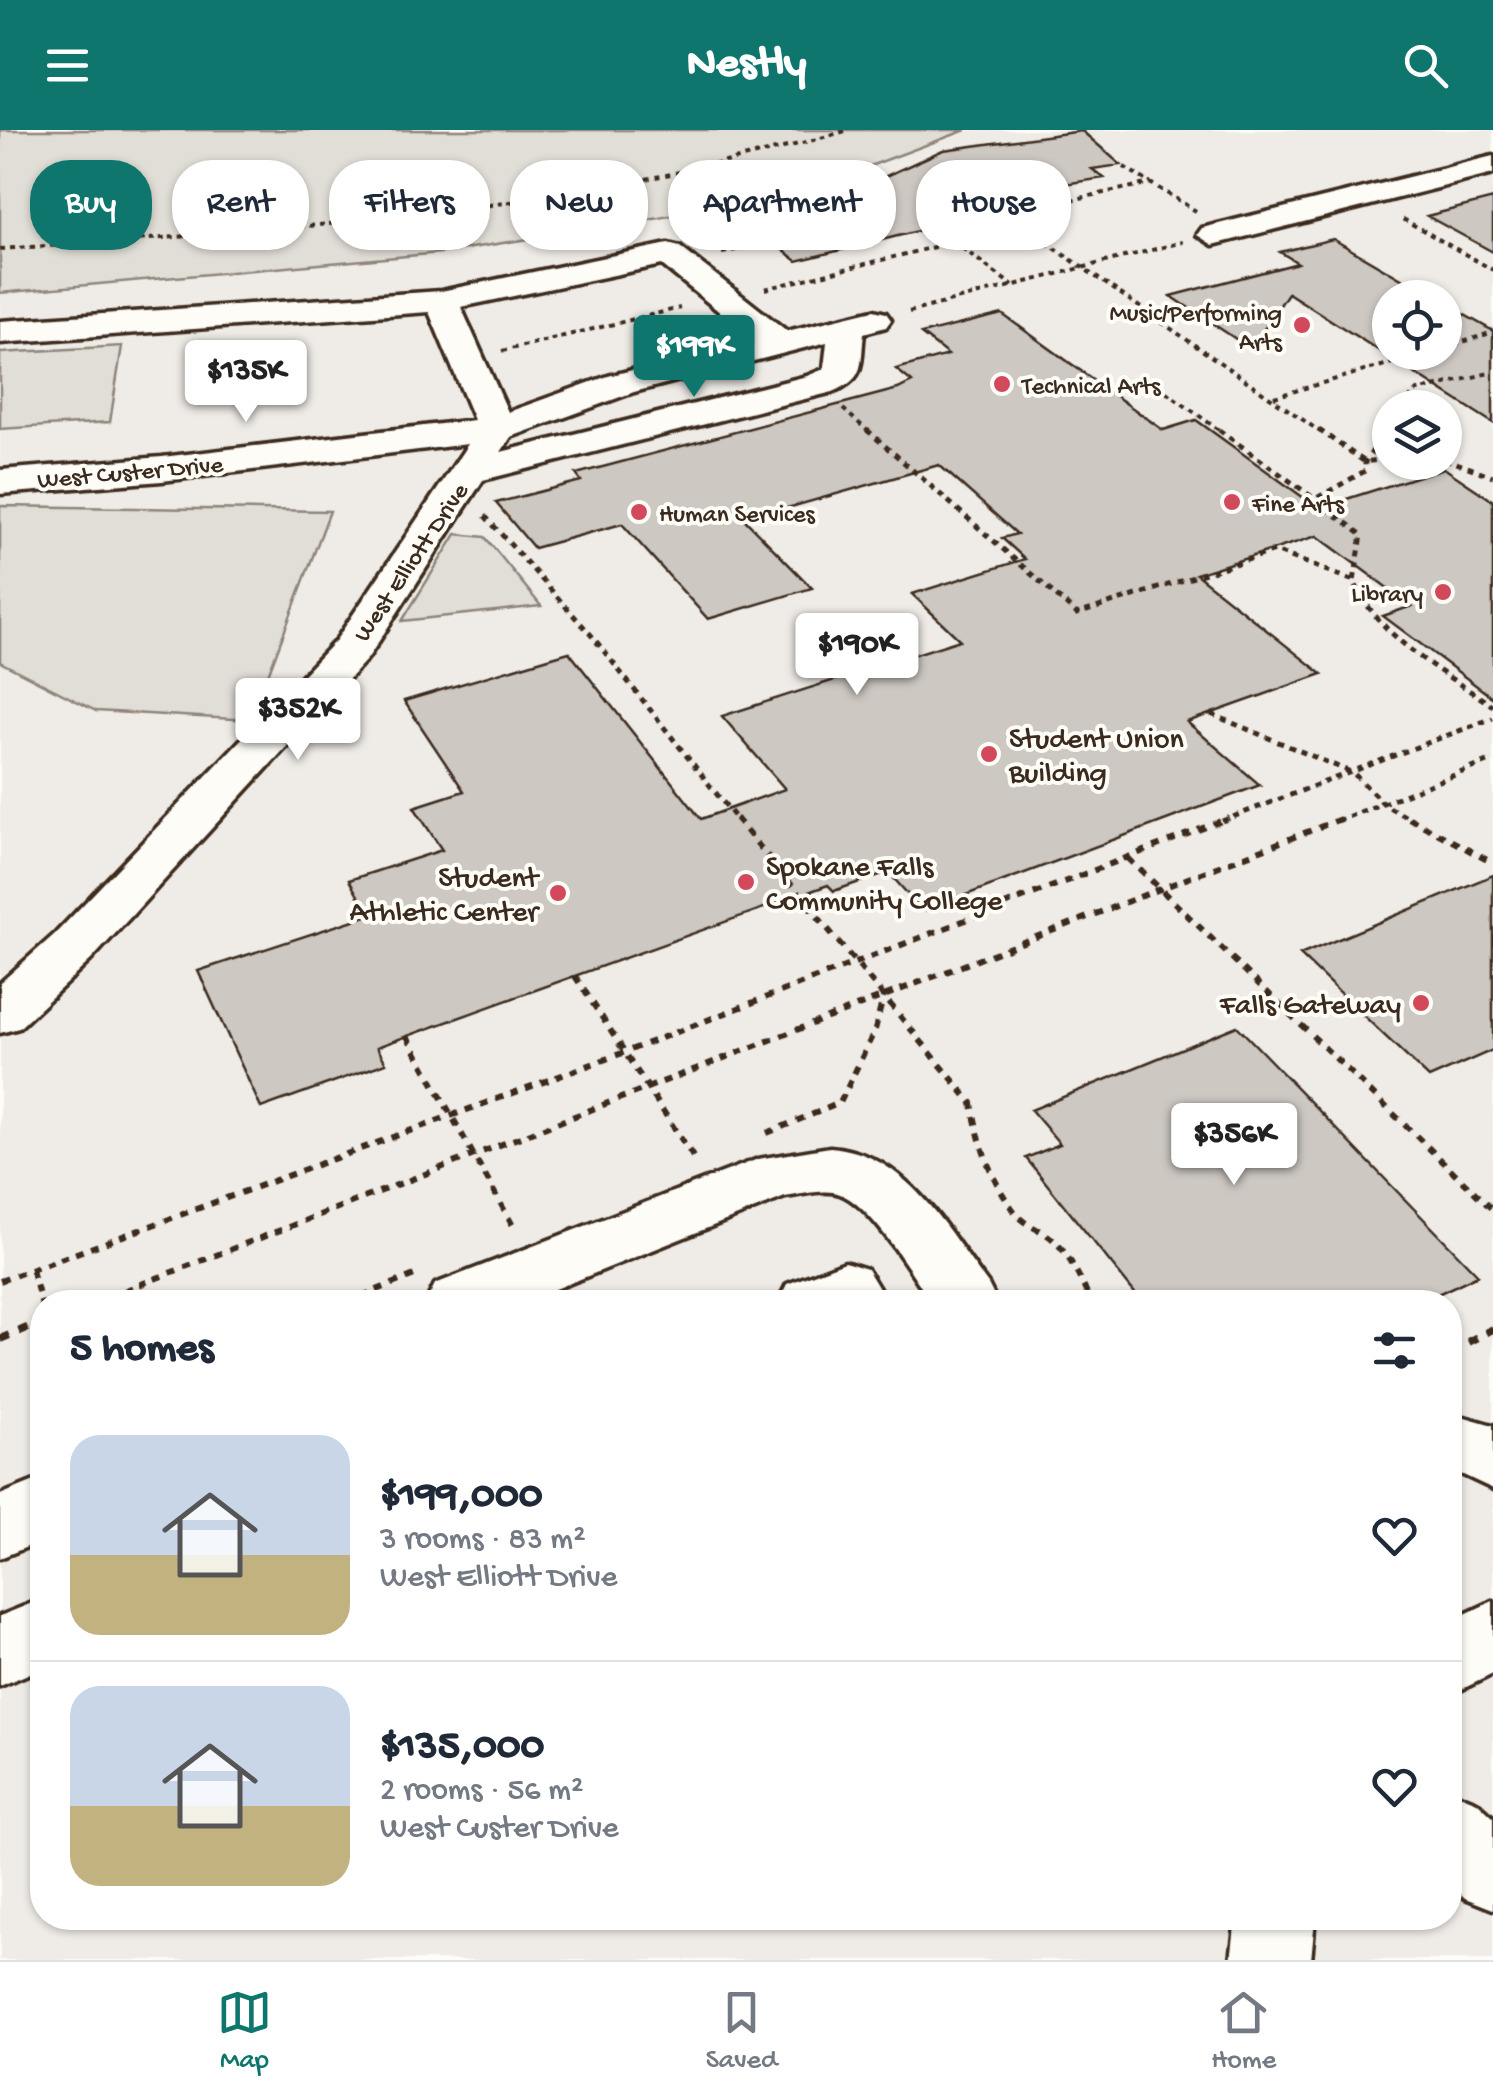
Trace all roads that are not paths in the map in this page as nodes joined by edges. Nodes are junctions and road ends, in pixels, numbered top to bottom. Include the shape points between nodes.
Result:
1 (1493, 165) edge
2 (1223, 232) road end
3 (441, 301) junction
4 (0, 332) edge
5 (781, 344) junction
6 (497, 428) junction
7 (466, 475) junction
8 (0, 482) edge
9 (0, 1014) edge
10 (445, 1285) edge
11 (957, 1290) edge
12 (30, 1513) edge
13 (0, 1527) edge
14 (1493, 1635) edge
15 (30, 1638) edge
16 (0, 1652) edge
17 (1462, 1653) edge
18 (1462, 1840) edge
19 (1493, 1870) edge
20 (1274, 1930) edge
21 (1270, 1960) edge

1 - 2 street
3 - 4 street
3 - 5 street via 668,254
3 - 6 street
5 - 6 street via 622,384
5 - 7 street via 861,324 841,375 820,384
6 - 7 street, West Elliott Drive
6 - 8 street, West Custer Drive
7 - 9 street, West Elliott Drive via 352,648 86,932
10 - 11 street via 780,1175 822,1170 858,1176 894,1208
12 - 13 street
14 - 17 street
15 - 16 street
18 - 19 street
20 - 21 street

